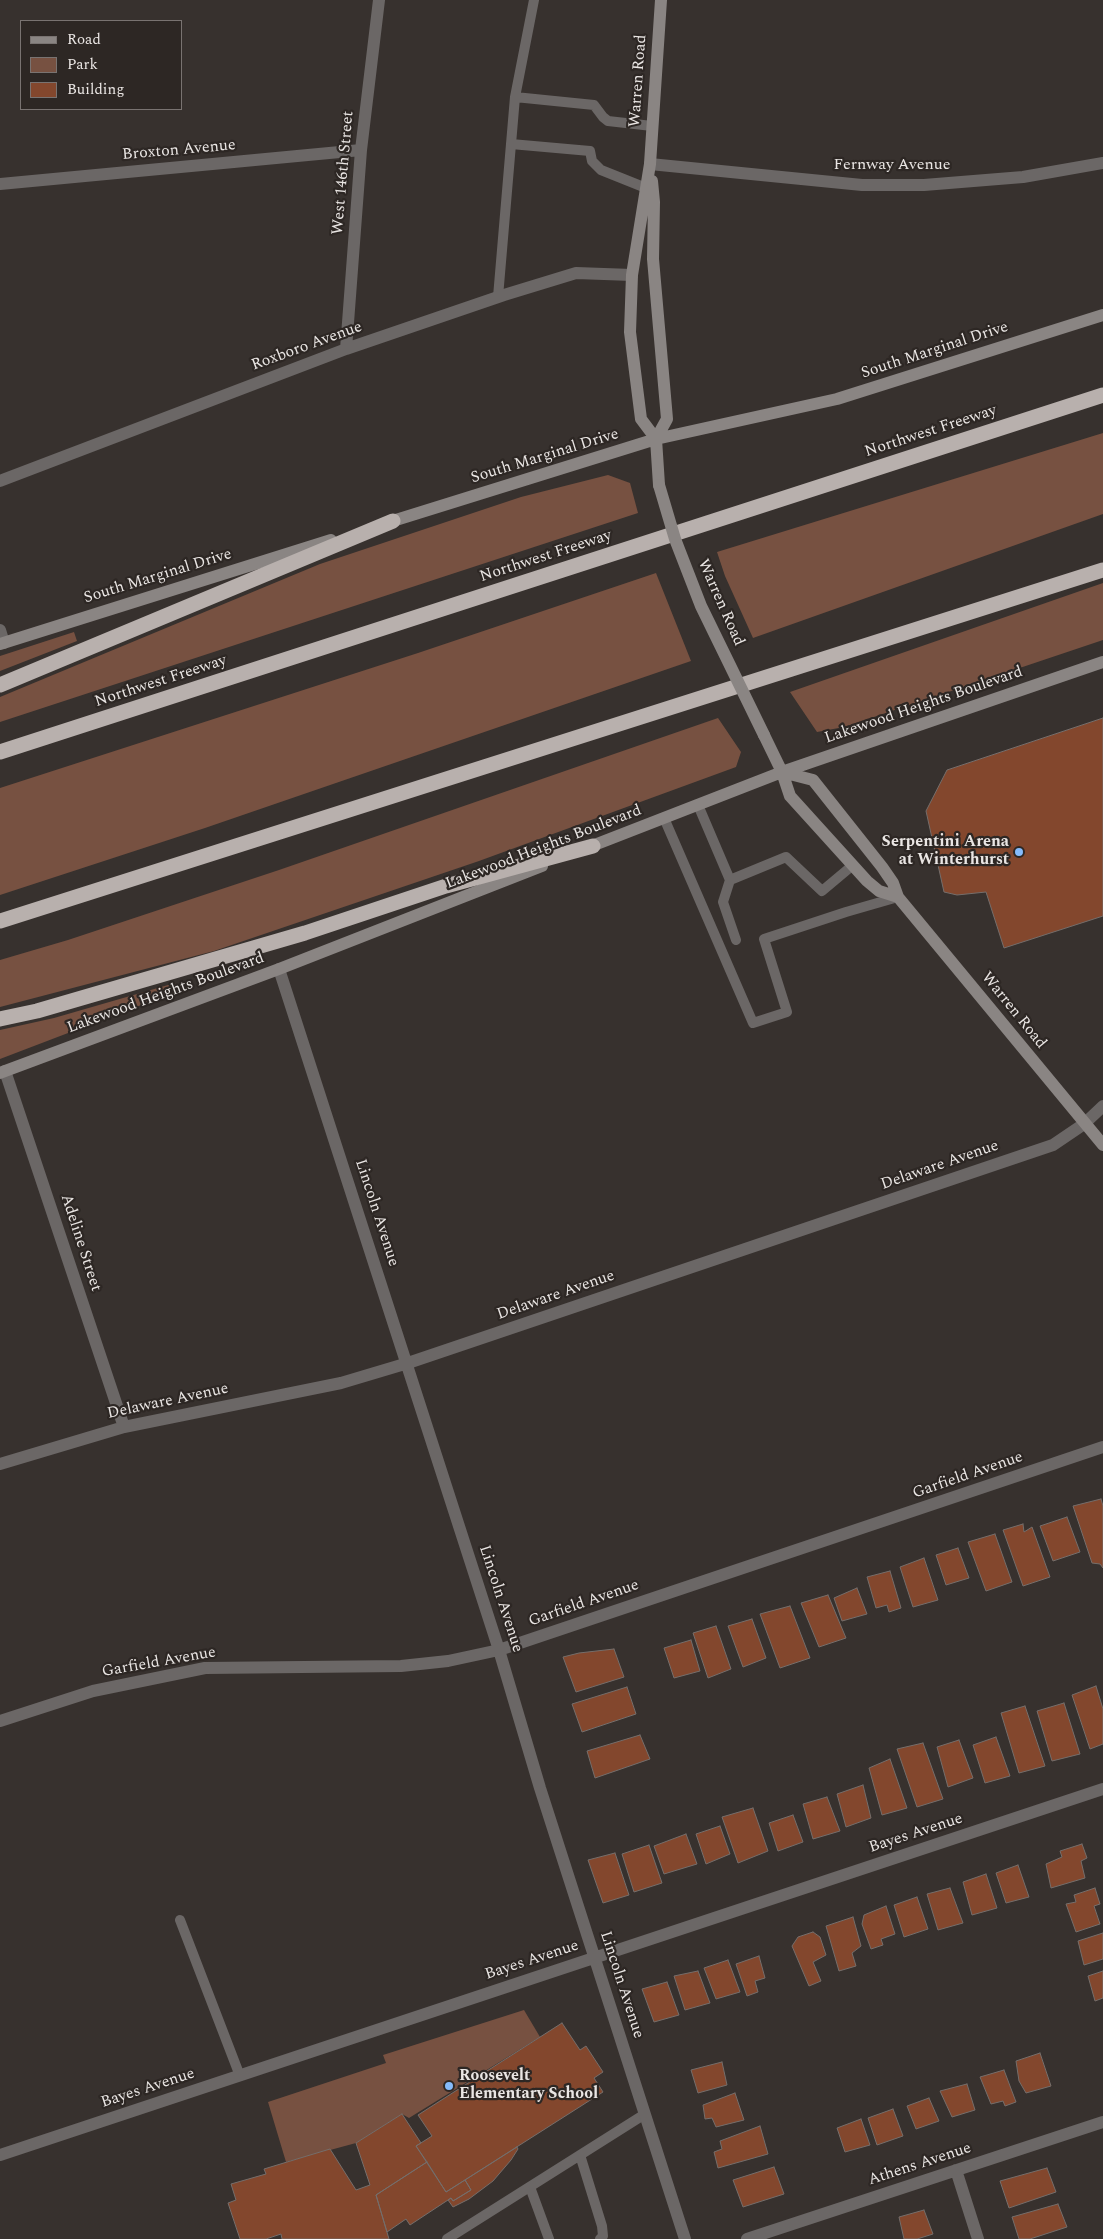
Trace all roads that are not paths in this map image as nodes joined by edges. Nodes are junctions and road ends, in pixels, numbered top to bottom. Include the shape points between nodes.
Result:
1 (378, 0) edge
2 (534, 0) edge
3 (661, 0) edge
4 (515, 97) junction
5 (652, 126) junction
6 (511, 144) junction
7 (361, 150) junction
8 (1103, 163) edge
9 (650, 164) junction
10 (0, 184) edge
11 (646, 188) junction
12 (632, 275) junction
13 (498, 297) junction
14 (1103, 315) edge
15 (346, 349) junction
16 (1103, 395) edge
17 (656, 439) junction
18 (0, 481) edge
19 (393, 521) junction
20 (1103, 570) edge
21 (0, 630) edge
22 (2, 643) edge
23 (1103, 662) edge
24 (0, 685) edge
25 (0, 752) edge
26 (782, 772) junction
27 (698, 804) junction
28 (664, 818) junction
29 (593, 846) junction
30 (853, 865) junction
31 (730, 880) junction
32 (898, 898) junction
33 (0, 921) edge
34 (736, 940) dead end
35 (279, 969) junction
36 (0, 1019) edge
37 (3, 1072) edge
38 (1103, 1106) edge
39 (1084, 1124) junction
40 (1103, 1145) edge
41 (408, 1364) junction
42 (124, 1427) junction
43 (1103, 1447) edge
44 (0, 1464) edge
45 (499, 1650) junction
46 (0, 1721) edge
47 (1103, 1789) edge
48 (180, 1920) dead end
49 (595, 1958) junction
50 (240, 2076) junction
51 (645, 2114) junction
52 (1103, 2122) edge
53 (0, 2155) edge
54 (580, 2155) junction
55 (956, 2170) junction
56 (530, 2187) junction
57 (447, 2239) edge
58 (549, 2239) edge
59 (600, 2239) edge
60 (686, 2239) edge
61 (747, 2239) edge
62 (978, 2239) edge

1 - 7 street, West 146th Street
2 - 4 lane
3 - 5 main road, Warren Road
4 - 5 lane via 594,104 608,121
4 - 6 lane
5 - 9 main road, Warren Road
6 - 11 lane via 590,151 592,161 601,170
6 - 13 lane
7 - 10 street, Broxton Avenue
7 - 15 street, West 146th Street
8 - 9 street, Fernway Avenue via 1023,177 924,185 862,185
9 - 11 main road, Warren Road
9 - 17 main road, Warren Road via 654,202 653,259 667,419
11 - 12 main road, Warren Road
12 - 13 street, Roxboro Avenue via 576,273
12 - 17 main road, Warren Road via 630,332 641,419
13 - 15 street, Roxboro Avenue
14 - 17 main road, South Marginal Drive via 837,399
15 - 18 street, Roxboro Avenue
16 - 25 highway, Northwest Freeway
17 - 19 main road, South Marginal Drive
17 - 26 main road, Warren Road, bridge via 659,485 700,606
19 - 22 main road, South Marginal Drive
19 - 24 highway
20 - 33 highway
21 - 22 street
23 - 26 main road, Lakewood Heights Boulevard
26 - 27 main road, Lakewood Heights Boulevard
26 - 30 main road, Warren Road via 790,796
26 - 32 main road, Warren Road via 813,780 882,867
27 - 28 main road, Lakewood Heights Boulevard
27 - 31 lane
28 - 29 main road, Lakewood Heights Boulevard
28 - 32 lane via 754,1023 786,1012 764,939
29 - 35 main road, Lakewood Heights Boulevard
29 - 36 highway via 446,886 296,936 37,1012
30 - 31 lane via 822,891 786,857
30 - 32 main road, Warren Road via 879,891
31 - 34 lane via 723,902
32 - 39 main road, Warren Road
35 - 37 main road, Lakewood Heights Boulevard
35 - 41 street, Lincoln Avenue
37 - 42 street, Adeline Street
38 - 39 street, Delaware Avenue
39 - 40 main road, Warren Road
39 - 41 street, Delaware Avenue via 1054,1145
41 - 42 street, Delaware Avenue via 342,1383
41 - 45 street, Lincoln Avenue
42 - 44 street, Delaware Avenue
43 - 45 street, Garfield Avenue
45 - 46 street, Garfield Avenue via 448,1661 401,1666 204,1668 93,1690
45 - 49 street, Lincoln Avenue
47 - 49 street, Bayes Avenue
48 - 50 lane
49 - 50 street, Bayes Avenue
49 - 51 street, Lincoln Avenue
50 - 53 street, Bayes Avenue
51 - 54 lane
51 - 60 street, Lincoln Avenue
52 - 55 street, Athens Avenue
54 - 56 lane
54 - 59 lane via 602,2226 603,2236
55 - 61 street, Athens Avenue
55 - 62 street
56 - 57 lane
56 - 58 lane

